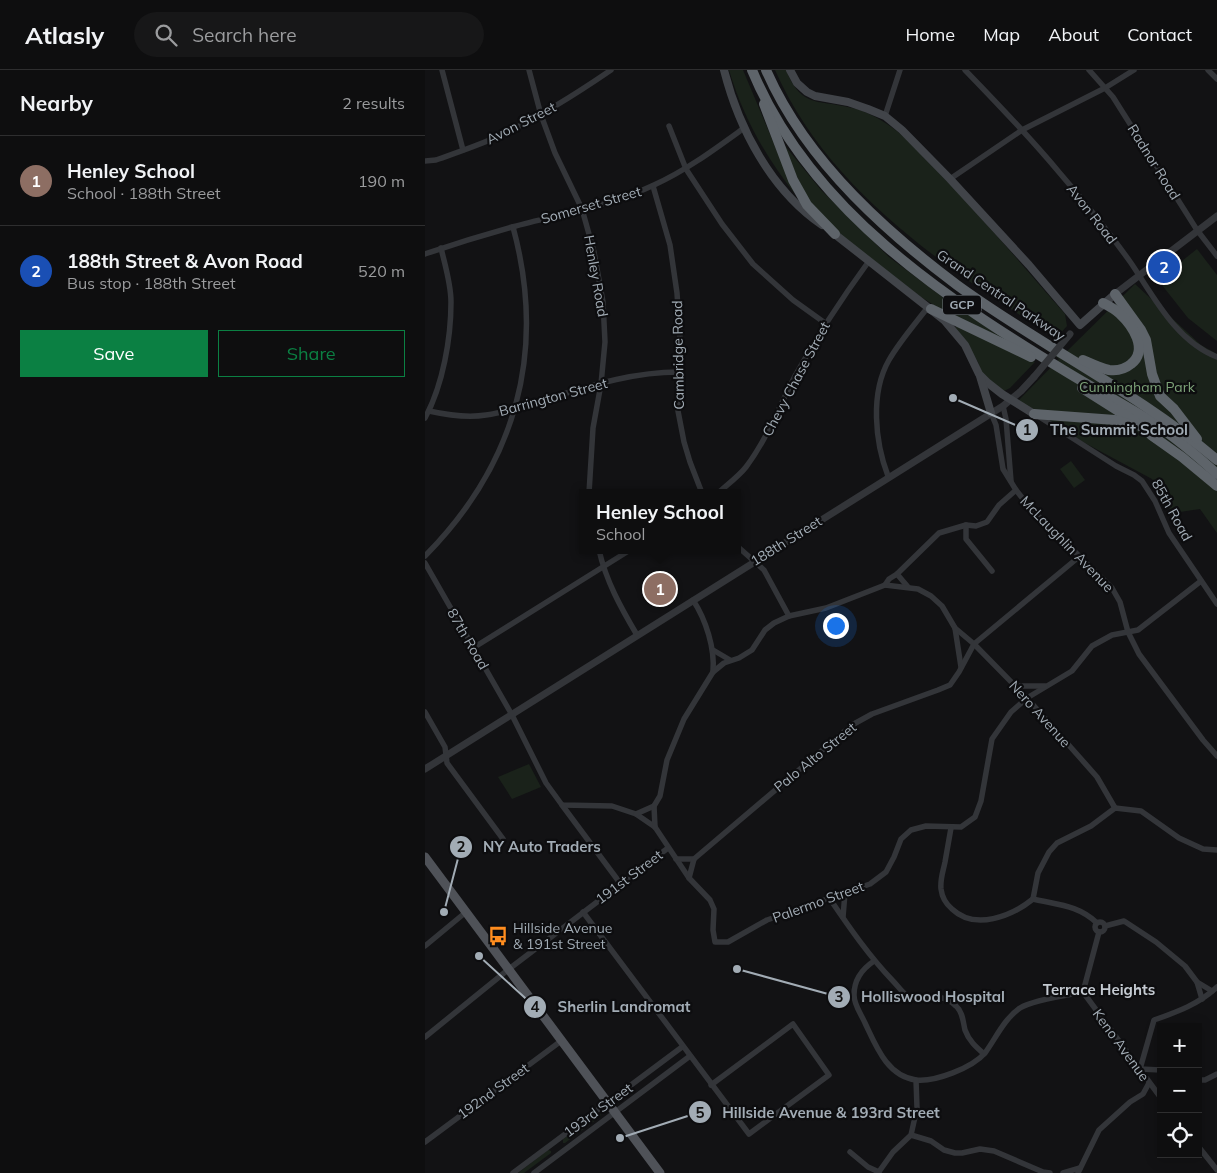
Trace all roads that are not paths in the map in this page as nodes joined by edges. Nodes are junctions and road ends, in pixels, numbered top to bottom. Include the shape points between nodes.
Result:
1 (443, 70) edge
2 (529, 70) edge
3 (611, 70) edge
4 (724, 70) edge
5 (752, 70) edge
6 (767, 70) edge
7 (790, 70) edge
8 (900, 70) edge
9 (965, 70) edge
10 (1089, 70) edge
11 (1134, 70) edge
12 (1208, 70) edge
13 (1217, 79) edge
14 (757, 82) junction
15 (1105, 88) junction
16 (541, 115) junction
17 (885, 116) junction
18 (669, 126) dead end
19 (744, 128) junction
20 (1022, 130) junction
21 (463, 150) junction
22 (425, 161) edge
23 (686, 169) junction
24 (950, 179) junction
25 (653, 186) junction
26 (582, 210) junction
27 (1217, 216) edge
28 (513, 227) junction
29 (1197, 230) junction
30 (835, 234) junction
31 (441, 248) junction
32 (425, 254) edge
33 (1217, 256) edge
34 (869, 261) junction
35 (1138, 276) junction
36 (1115, 294) junction
37 (1103, 303) junction
38 (929, 308) junction
39 (825, 323) junction
40 (1079, 325) junction
41 (1047, 344) junction
42 (1217, 357) edge
43 (678, 372) junction
44 (979, 374) junction
45 (601, 384) junction
46 (1012, 399) junction
47 (1003, 406) junction
48 (515, 409) junction
49 (429, 411) junction
50 (991, 413) junction
51 (1034, 414) junction
52 (425, 418) edge
53 (1156, 438) junction
54 (1207, 452) junction
55 (1217, 460) edge
56 (1217, 474) edge
57 (888, 476) junction
58 (1011, 483) junction
59 (1217, 486) edge
60 (589, 489) edge
61 (700, 489) edge
62 (722, 489) edge
63 (1016, 490) junction
64 (966, 525) junction
65 (741, 550) edge
66 (600, 554) edge
67 (624, 554) edge
68 (425, 556) edge
69 (1080, 556) junction
70 (753, 561) junction
71 (425, 563) edge
72 (603, 567) junction
73 (992, 571) dead end
74 (897, 574) junction
75 (1201, 581) junction
76 (885, 585) junction
77 (908, 587) junction
78 (693, 600) junction
79 (1217, 604) edge
80 (789, 616) junction
81 (955, 628) junction
82 (1129, 632) junction
83 (637, 635) junction
84 (974, 644) junction
85 (473, 648) junction
86 (713, 650) junction
87 (730, 660) junction
88 (961, 667) junction
89 (713, 672) junction
90 (1016, 686) junction
91 (1047, 686) junction
92 (1027, 698) junction
93 (425, 712) edge
94 (512, 715) junction
95 (445, 755) junction
96 (1217, 756) edge
97 (425, 769) edge
98 (562, 805) junction
99 (654, 806) junction
100 (1115, 808) junction
101 (636, 814) junction
102 (655, 828) junction
103 (951, 828) junction
104 (503, 839) dead end
105 (668, 848) junction
106 (1217, 850) edge
107 (425, 857) edge
108 (676, 859) junction
109 (694, 859) junction
110 (689, 878) junction
111 (620, 883) junction
112 (845, 893) junction
113 (830, 899) junction
114 (1033, 899) junction
115 (466, 912) junction
116 (583, 912) junction
117 (843, 917) junction
118 (1097, 923) junction
119 (1105, 926) junction
120 (1099, 932) junction
121 (425, 946) edge
122 (874, 960) junction
123 (509, 969) junction
124 (1197, 982) junction
125 (1215, 989) edge
126 (1083, 992) junction
127 (1202, 999) junction
128 (425, 1037) edge
129 (561, 1041) junction
130 (683, 1047) junction
131 (984, 1054) junction
132 (690, 1056) junction
133 (1140, 1069) junction
134 (1157, 1070) edge
135 (648, 1073) junction
136 (1217, 1074) edge
137 (916, 1080) junction
138 (1202, 1080) edge
139 (655, 1083) junction
140 (1149, 1083) junction
141 (711, 1084) junction
142 (1157, 1093) edge
143 (608, 1103) junction
144 (615, 1113) junction
145 (911, 1134) junction
146 (425, 1142) edge
147 (553, 1143) junction
148 (1202, 1151) edge
149 (850, 1152) dead end
150 (561, 1153) junction
151 (1217, 1170) edge
152 (1079, 1171) edge
153 (878, 1172) edge
154 (513, 1173) edge
155 (534, 1173) edge
156 (660, 1173) edge
157 (1050, 1173) edge
158 (1063, 1173) edge

1 - 21 street
2 - 16 street, Henley Road
3 - 16 street, Avon Street
4 - 19 main road
5 - 14 highway, Grand Central Parkway / GCP
6 - 41 highway, Grand Central Parkway / GCP via 789,115 813,150 877,219 958,286
7 - 17 main road, Grand Central Parkway via 797,83 815,96 862,106
8 - 17 street
9 - 20 street, Avon Road
10 - 15 street, Radnor Road
11 - 15 street
12 - 13 street
14 - 30 highway via 769,122 793,180 807,205
14 - 56 highway, Grand Central Parkway / GCP via 779,122 813,171 859,220 906,262 993,326 1141,414
15 - 20 street
15 - 29 street, Radnor Road
16 - 21 street, Avon Street
16 - 26 street, Henley Road
17 - 24 main road, Grand Central Parkway
18 - 23 street
19 - 23 street, Somerset Street
19 - 30 main road via 789,196 810,217
20 - 24 street
20 - 35 street, Avon Road via 1058,170
21 - 22 street, Avon Street
23 - 25 street, Somerset Street
23 - 39 street via 753,264
24 - 40 main road, Grand Central Parkway
25 - 26 street, Somerset Street
25 - 43 street, Cambridge Road via 670,245 677,293
26 - 28 street, Somerset Street
26 - 45 street, Henley Road via 603,302 605,342
27 - 29 street
28 - 31 street, Somerset Street
28 - 48 street via 522,266 527,318 525,361
29 - 33 street, Radnor Road
29 - 35 street
30 - 34 main road
31 - 32 street, Somerset Street
31 - 49 street via 451,300 448,346
34 - 38 main road
34 - 39 street, Chevy Chase Street
35 - 36 street
35 - 42 street, Avon Road via 1168,318 1195,345
36 - 37 main road, Grand Central Parkway
36 - 54 highway via 1146,340 1160,396
37 - 40 main road, Grand Central Parkway
37 - 41 highway via 1119,313 1137,337 1138,352 1129,365 1117,370 1102,368
38 - 44 main road via 958,336
38 - 53 highway via 1032,357
38 - 57 street via 889,360 881,382 877,433
39 - 62 street, Chevy Chase Street via 761,443 745,468
40 - 46 street, 188th Street, bridge
41 - 54 highway, Grand Central Parkway / GCP via 1140,401
43 - 45 street, Barrington Street via 644,374
43 - 61 street, Cambridge Road via 677,411
44 - 46 main road
44 - 50 main road
45 - 48 street, Barrington Street
45 - 60 street, Henley Road via 593,428
46 - 47 street, 188th Street
46 - 51 main road, 85th Road
47 - 50 street, 188th Street
47 - 58 street, McLaughlin Avenue
48 - 49 street, Barrington Street via 473,416
48 - 68 street via 502,446 471,503
49 - 52 street
50 - 57 street, 188th Street
50 - 58 street, McLaughlin Avenue via 1003,469
51 - 53 highway via 1119,420
51 - 75 street, 85th Road via 1142,481 1169,533
53 - 59 highway
54 - 55 highway, Grand Central Parkway / GCP
57 - 70 street, 188th Street
58 - 63 street, McLaughlin Avenue
63 - 64 street via 999,505 987,522
63 - 69 street, McLaughlin Avenue
64 - 73 street via 965,539
64 - 74 street via 939,533
65 - 70 street
66 - 72 street
67 - 72 street
69 - 82 street, McLaughlin Avenue via 1115,592
69 - 84 street, Palo Alto Street
70 - 78 street, 188th Street
70 - 80 street via 764,570
71 - 85 street, 87th Road
72 - 83 street via 616,600
72 - 85 street
74 - 76 street
74 - 77 street, Nero Avenue
75 - 79 street, 85th Road
75 - 82 street via 1138,630
76 - 77 street, Nero Avenue
76 - 80 street via 820,610
77 - 81 street, Nero Avenue via 931,596 942,606
78 - 83 street, 188th Street
78 - 86 street
80 - 87 street via 765,630 747,654
81 - 84 street, Nero Avenue
81 - 88 street, Nero Avenue
82 - 91 street, Palermo Street via 1112,635 1092,646 1072,671
82 - 96 street, McLaughlin Avenue via 1149,667
83 - 94 street, 188th Street
84 - 88 street, Palo Alto Street
84 - 90 street, Nero Avenue
85 - 94 street, 87th Road
86 - 87 street
86 - 89 street
87 - 89 street
88 - 109 street, Palo Alto Street via 949,685 872,714 852,725
89 - 99 street via 684,720 667,760 660,796
90 - 91 street
90 - 92 street, Nero Avenue
91 - 92 street, Palermo Street
92 - 100 street, Nero Avenue via 1097,777
92 - 103 street, Palermo Street via 1011,712 991,739 981,801 975,817 961,827
93 - 95 street via 445,747
94 - 95 street, 188th Street
94 - 98 street, 87th Road via 546,783
95 - 97 street, 188th Street
95 - 104 street via 447,764
98 - 101 street via 612,806
98 - 111 street, 87th Road
99 - 101 street
99 - 102 street
100 - 106 street via 1141,811 1179,838 1203,849
100 - 114 street via 1091,826 1057,843 1038,873
101 - 102 street
102 - 105 street
103 - 112 street, Palermo Street via 926,826 911,830 901,839 886,872 870,884
103 - 114 street via 941,888 945,902 957,914 969,920 999,918
105 - 108 street
105 - 111 street, 191st Street
107 - 115 main road
108 - 109 street
108 - 110 street
109 - 110 street
110 - 113 street, Palermo Street via 710,900 714,909 715,942 728,942 767,920
111 - 116 street, 191st Street
112 - 113 street, Palermo Street
112 - 117 street
113 - 117 street
114 - 118 street via 1075,908
115 - 121 street
115 - 123 main road
116 - 123 street, 191st Street
116 - 130 street
117 - 122 street
118 - 119 street
118 - 120 street via 1095,929
119 - 120 street
119 - 124 street via 1125,921 1170,953
120 - 126 street
122 - 131 street via 907,996 922,999 939,997 956,1005 969,1038
122 - 137 street via 856,982 855,1001 878,1050 891,1068
123 - 128 street, 191st Street
123 - 129 main road
124 - 125 street
124 - 127 street
125 - 127 street
126 - 131 street via 1020,1008
126 - 133 street, Keno Avenue
127 - 133 street via 1154,1020
129 - 143 main road
129 - 146 street, 192nd Street
130 - 132 street
130 - 135 street, 193rd Street
131 - 137 street via 955,1072
132 - 139 street, 193rd Street
132 - 141 street
133 - 134 street
133 - 140 street, Keno Avenue
135 - 139 street
135 - 143 street, 193rd Street
136 - 138 street
137 - 145 street via 917,1108
139 - 144 street, 193rd Street
140 - 142 street, Keno Avenue
140 - 152 street via 1143,1094 1099,1130
141 - 141 street via 793,1024 829,1075 749,1134
143 - 144 main road
143 - 147 street, 193rd Street
144 - 150 street, 193rd Street
144 - 156 main road
145 - 153 street
145 - 157 street via 944,1150 955,1153 980,1149 995,1151
147 - 150 street
147 - 154 street, 193rd Street
148 - 151 street
149 - 153 street
150 - 155 street, 193rd Street
152 - 158 street

